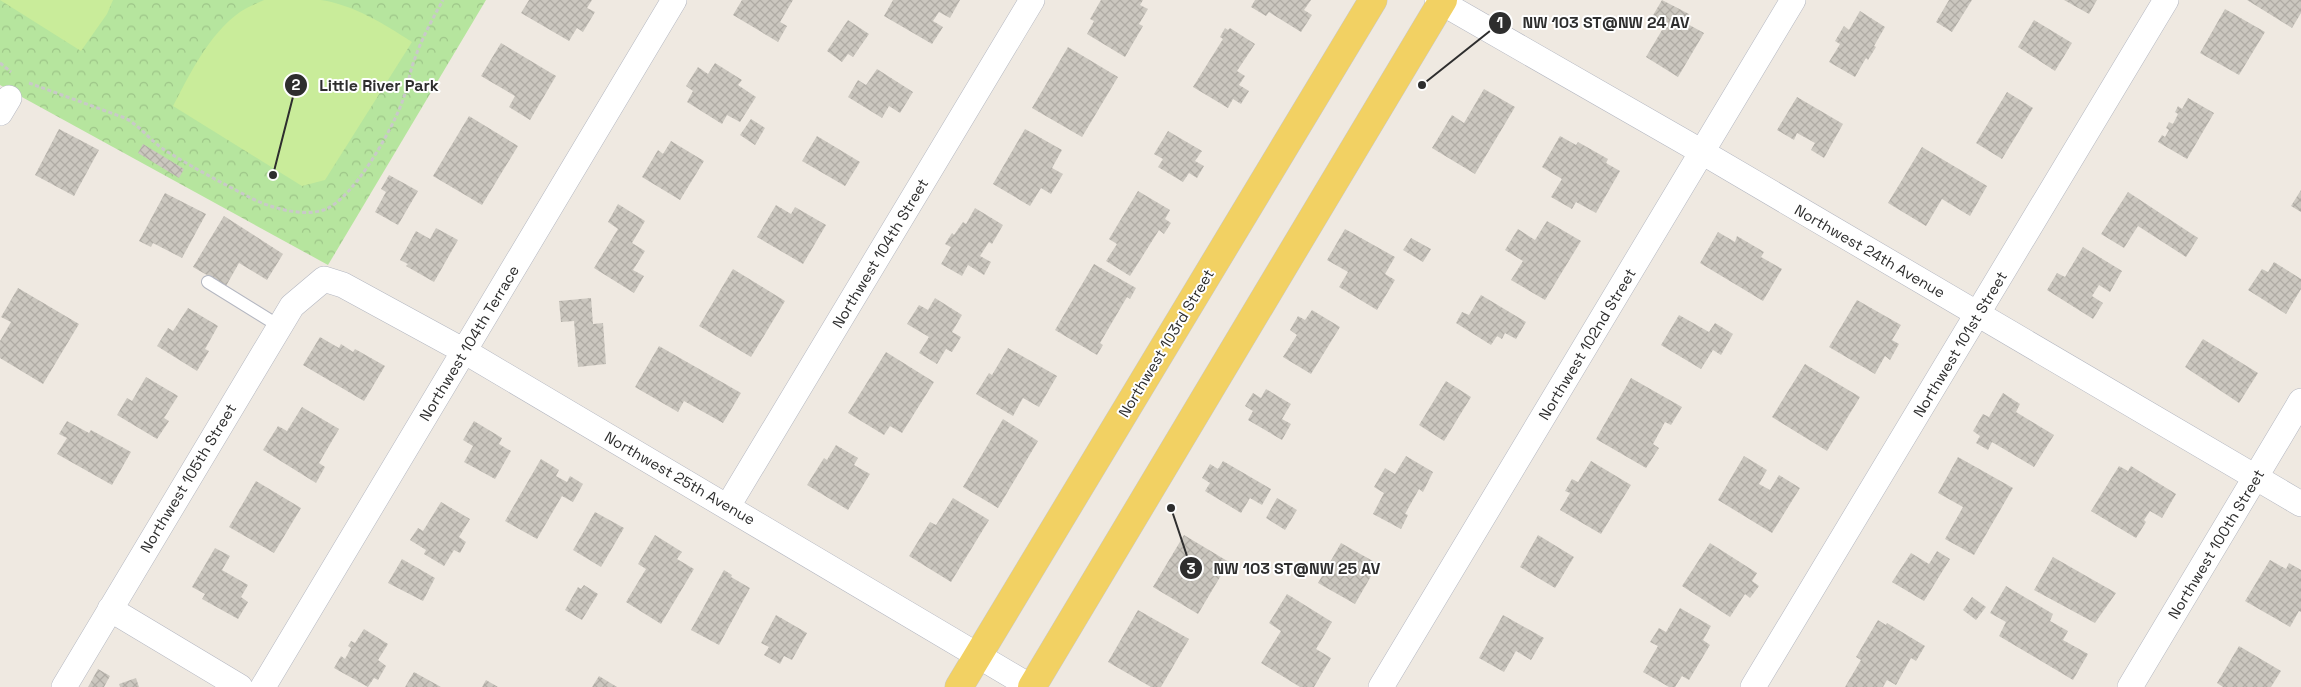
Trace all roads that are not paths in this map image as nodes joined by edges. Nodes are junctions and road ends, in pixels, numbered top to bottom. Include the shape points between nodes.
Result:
1 (674, 0) edge
2 (1032, 0) edge
3 (1373, 0) edge
4 (1793, 0) edge
5 (2166, 0) edge
6 (1441, 1) edge
7 (1702, 152) junction
8 (324, 279) joint
9 (208, 282) dead end
10 (1978, 314) junction
11 (279, 326) junction
12 (464, 351) junction
13 (2301, 401) edge
14 (2255, 477) junction
15 (2301, 504) edge
16 (728, 506) junction
17 (110, 609) junction
18 (978, 655) junction
19 (64, 687) edge
20 (240, 687) edge
21 (263, 687) edge
22 (959, 687) edge
23 (1031, 687) edge
24 (1381, 687) edge
25 (1753, 687) edge
26 (2130, 687) edge

1 - 12 street, Northwest 104th Terrace
2 - 16 street, Northwest 104th Street
3 - 18 main road, Northwest 103rd Street
4 - 7 street, Northwest 102nd Street
5 - 10 street, Northwest 101st Street
6 - 7 street, Northwest 24th Avenue
6 - 23 main road
7 - 10 street, Northwest 24th Avenue
7 - 24 street, Northwest 102nd Street
8 - 11 street, Northwest 105th Street via 292,306
8 - 12 street, Northwest 25th Avenue via 343,285
9 - 11 lane
10 - 14 street, Northwest 24th Avenue
10 - 25 street, Northwest 101st Street
11 - 17 street, Northwest 105th Street
12 - 16 street, Northwest 25th Avenue
12 - 21 street, Northwest 104th Terrace
13 - 14 street, Northwest 100th Street
14 - 15 street, Northwest 24th Avenue
14 - 26 street, Northwest 100th Street
16 - 18 street, Northwest 25th Avenue
17 - 19 street, Northwest 105th Street
17 - 20 street
18 - 22 main road, Northwest 103rd Street
18 - 23 street, Northwest 25th Avenue

